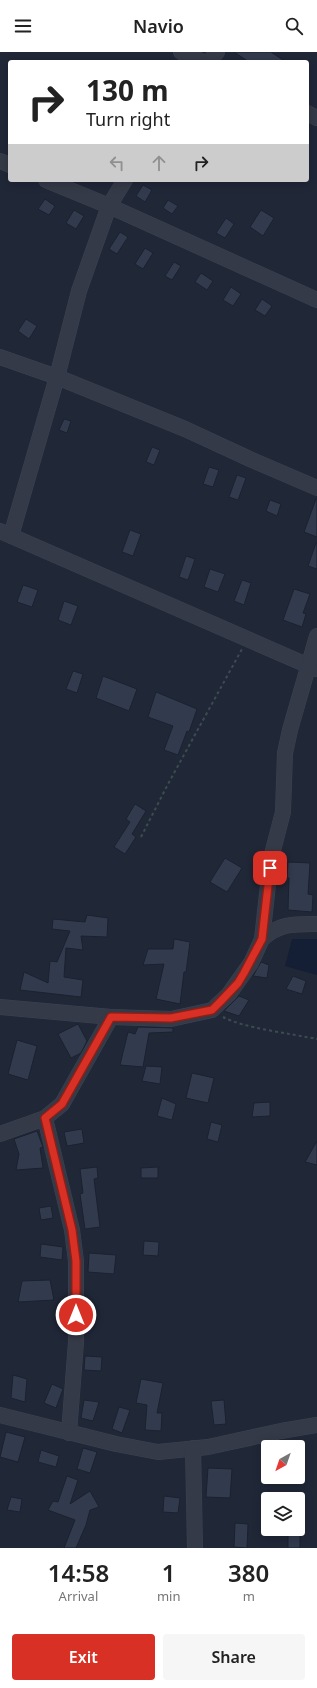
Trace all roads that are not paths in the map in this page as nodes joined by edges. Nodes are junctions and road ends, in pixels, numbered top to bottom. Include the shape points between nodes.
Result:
1 (181, 52) edge
2 (217, 52) edge
3 (199, 60) edge
4 (211, 60) edge
5 (51, 182) edge
6 (124, 182) edge
7 (109, 206) junction
8 (317, 300) edge
9 (0, 356) edge
10 (57, 377) junction
11 (317, 488) edge
12 (5, 534) edge
13 (317, 636) edge
14 (313, 668) edge
15 (317, 924) edge
16 (262, 939) junction
17 (0, 1006) edge
18 (111, 1017) junction
19 (45, 1118) junction
20 (0, 1134) edge
21 (0, 1415) edge
22 (317, 1425) edge
23 (69, 1433) junction
24 (193, 1448) junction
25 (195, 1548) edge

1 - 3 street
2 - 4 street
5 - 7 street
6 - 7 street
7 - 8 street
7 - 10 street via 79,291
9 - 10 street
10 - 11 street via 185,429
10 - 12 street
12 - 14 street
13 - 14 street
14 - 16 street via 290,730 285,752 283,812 271,858
15 - 16 street via 285,925
16 - 18 street via 238,983 212,1010 171,1018
17 - 18 street
18 - 19 street via 62,1104
19 - 20 street
19 - 23 street via 72,1230 76,1261 76,1342
21 - 23 street
22 - 24 street
23 - 24 street via 158,1452
24 - 25 street

